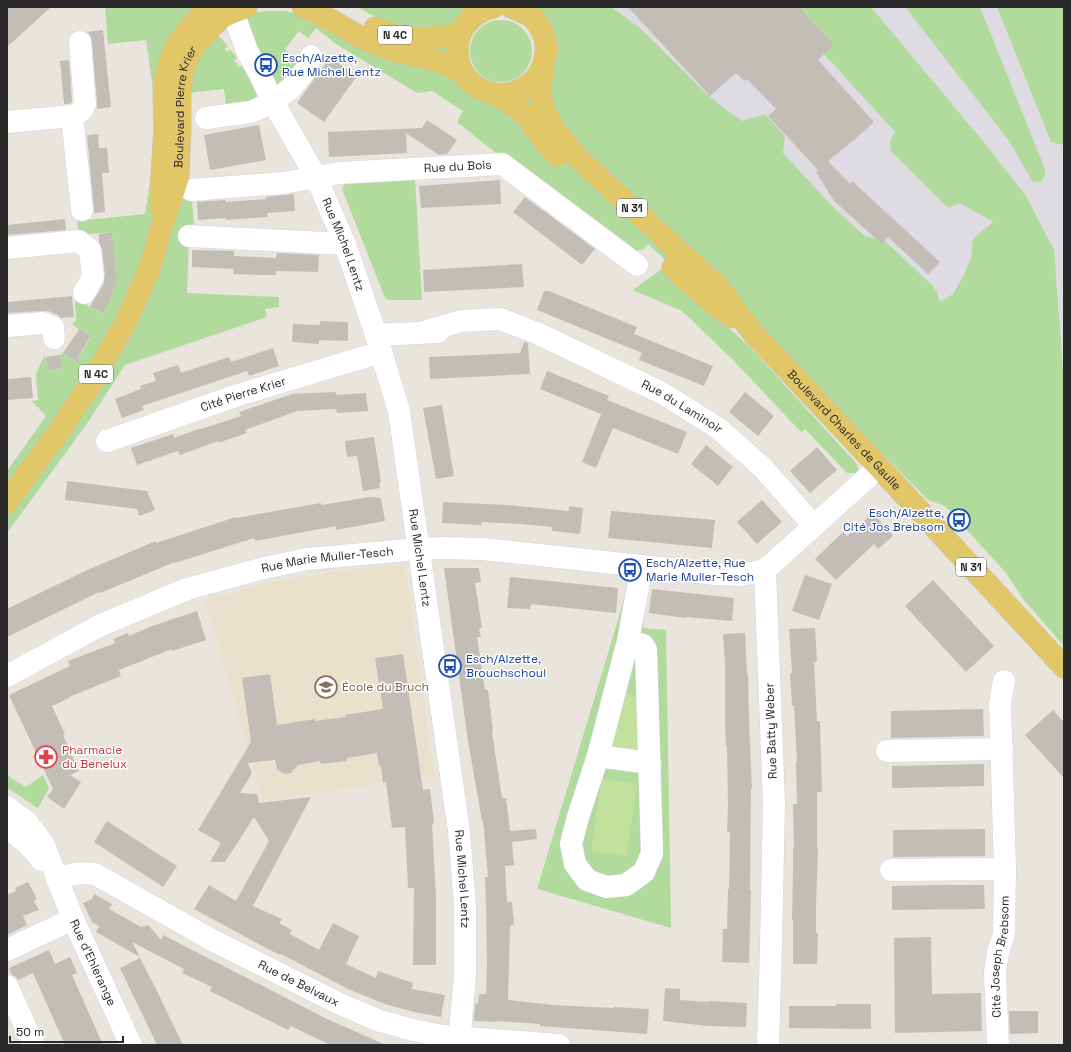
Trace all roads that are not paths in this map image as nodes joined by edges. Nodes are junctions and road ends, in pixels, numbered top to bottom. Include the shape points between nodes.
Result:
1 (303, 7) edge
2 (336, 7) edge
3 (511, 7) edge
4 (488, 8) edge
5 (227, 10) edge
6 (530, 12) edge
7 (460, 34) junction
8 (80, 42) dead end
9 (311, 56) dead end
10 (543, 67) junction
11 (462, 72) junction
12 (497, 95) junction
13 (274, 102) junction
14 (72, 116) junction
15 (206, 118) dead end
16 (7, 122) edge
17 (316, 177) junction
18 (191, 190) dead end
19 (82, 210) dead end
20 (189, 236) dead end
21 (345, 244) junction
22 (7, 248) edge
23 (637, 265) dead end
24 (84, 293) dead end
25 (7, 326) edge
26 (754, 334) junction
27 (54, 338) dead end
28 (379, 344) junction
29 (107, 441) dead end
30 (879, 467) junction
31 (7, 502) edge
32 (814, 526) junction
33 (418, 549) junction
34 (642, 566) junction
35 (765, 570) junction
36 (628, 641) junction
37 (1064, 667) edge
38 (7, 676) edge
39 (1004, 681) dead end
40 (1002, 749) junction
41 (887, 751) dead end
42 (598, 756) junction
43 (650, 763) junction
44 (7, 807) edge
45 (7, 828) edge
46 (1005, 868) junction
47 (891, 870) dead end
48 (57, 879) junction
49 (73, 919) junction
50 (7, 950) edge
51 (7, 986) edge
52 (459, 1041) edge
53 (34, 1045) edge
54 (131, 1045) edge
55 (559, 1045) edge
56 (768, 1045) edge
57 (998, 1045) edge

1 - 11 main road, N 4C via 364,39 392,50 443,63
2 - 7 main road, N 4C via 371,26 398,36 423,39
3 - 6 main road
4 - 7 main road via 466,23
5 - 13 street, Rue Michel Lentz via 228,32 247,51
5 - 31 main road, Boulevard Pierre Krier / N 4C via 195,46 184,66 180,91 178,177 149,270 125,324 59,431
6 - 10 main road, Boulevard Charles de Gaulle via 543,33 546,47
7 - 11 main road via 457,46
8 - 14 street via 85,104 78,114
9 - 13 street via 305,71 292,88
10 - 12 main road via 525,88 511,94
10 - 26 main road, Boulevard Charles de Gaulle / N 31 via 540,93 545,113 554,129 579,159 718,287
11 - 12 main road, Boulevard Charles de Gaulle via 471,83 483,91
12 - 26 main road, Boulevard Charles de Gaulle / N 31 via 529,119 568,170 705,297
13 - 15 street via 251,112
13 - 17 street, Rue Michel Lentz
14 - 16 street
14 - 19 street
17 - 18 street via 284,183
17 - 21 street, Rue Michel Lentz
17 - 23 street, Rue du Bois via 339,173 502,164
20 - 21 street
21 - 28 street, Rue Michel Lentz
22 - 24 street via 79,241 90,250 93,277
25 - 27 street via 43,323 53,327
26 - 30 main road, Boulevard Charles de Gaulle / N 31
28 - 29 street, Cité Pierre Krier
28 - 32 street, Rue du Laminoir via 424,332 521,327 539,334 662,393 718,428 763,468
28 - 33 street, Rue Michel Lentz via 399,411
30 - 32 street
30 - 37 main road, Boulevard Charles de Gaulle / N 31
32 - 35 street
33 - 34 street, Rue Marie Muller-Tesch via 483,549
33 - 38 street, Rue Marie Muller-Tesch via 307,559 187,589 101,625
33 - 52 street, Rue Michel Lentz via 459,831 465,906 465,973
34 - 35 street, Rue Marie Muller-Tesch via 742,575
34 - 36 street
35 - 56 street, Rue Batty Weber via 774,802
36 - 42 street
36 - 43 street via 643,645 646,650
39 - 40 street, Cité Joseph Brebsom via 1000,703
40 - 41 street
40 - 46 street, Cité Joseph Brebsom
42 - 43 street
42 - 43 street via 571,844 575,864 587,880 606,887 626,885 644,872 652,852
44 - 48 street via 27,822 44,845
45 - 48 street via 35,851
46 - 47 street
46 - 57 street, Cité Joseph Brebsom via 1004,934 995,973
48 - 49 street, Rue d'Ehlerange
48 - 52 street, Rue de Belvaux via 82,873 95,874 212,940 340,1004 380,1021
49 - 50 street
49 - 54 street, Rue d'Ehlerange
51 - 53 street
52 - 55 street, Rue de Belvaux

